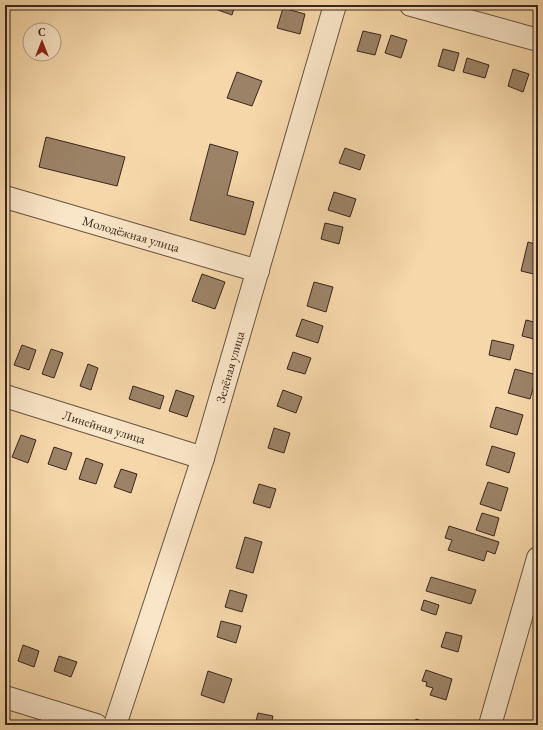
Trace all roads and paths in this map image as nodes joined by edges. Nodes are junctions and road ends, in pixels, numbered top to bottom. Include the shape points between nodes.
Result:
1 (335, 5) edge
2 (410, 5) edge
3 (538, 40) edge
4 (5, 197) edge
5 (258, 271) junction
6 (5, 396) edge
7 (203, 458) junction
8 (538, 558) edge
9 (5, 697) edge
10 (96, 725) edge
11 (115, 725) edge
12 (490, 725) edge

1 - 5 street, Зелёная улица
2 - 3 street
4 - 5 street, Молодёжная улица
5 - 7 street, Зелёная улица
6 - 7 street, Линейная улица
7 - 11 street, Зелёная улица
8 - 12 street
9 - 10 street

